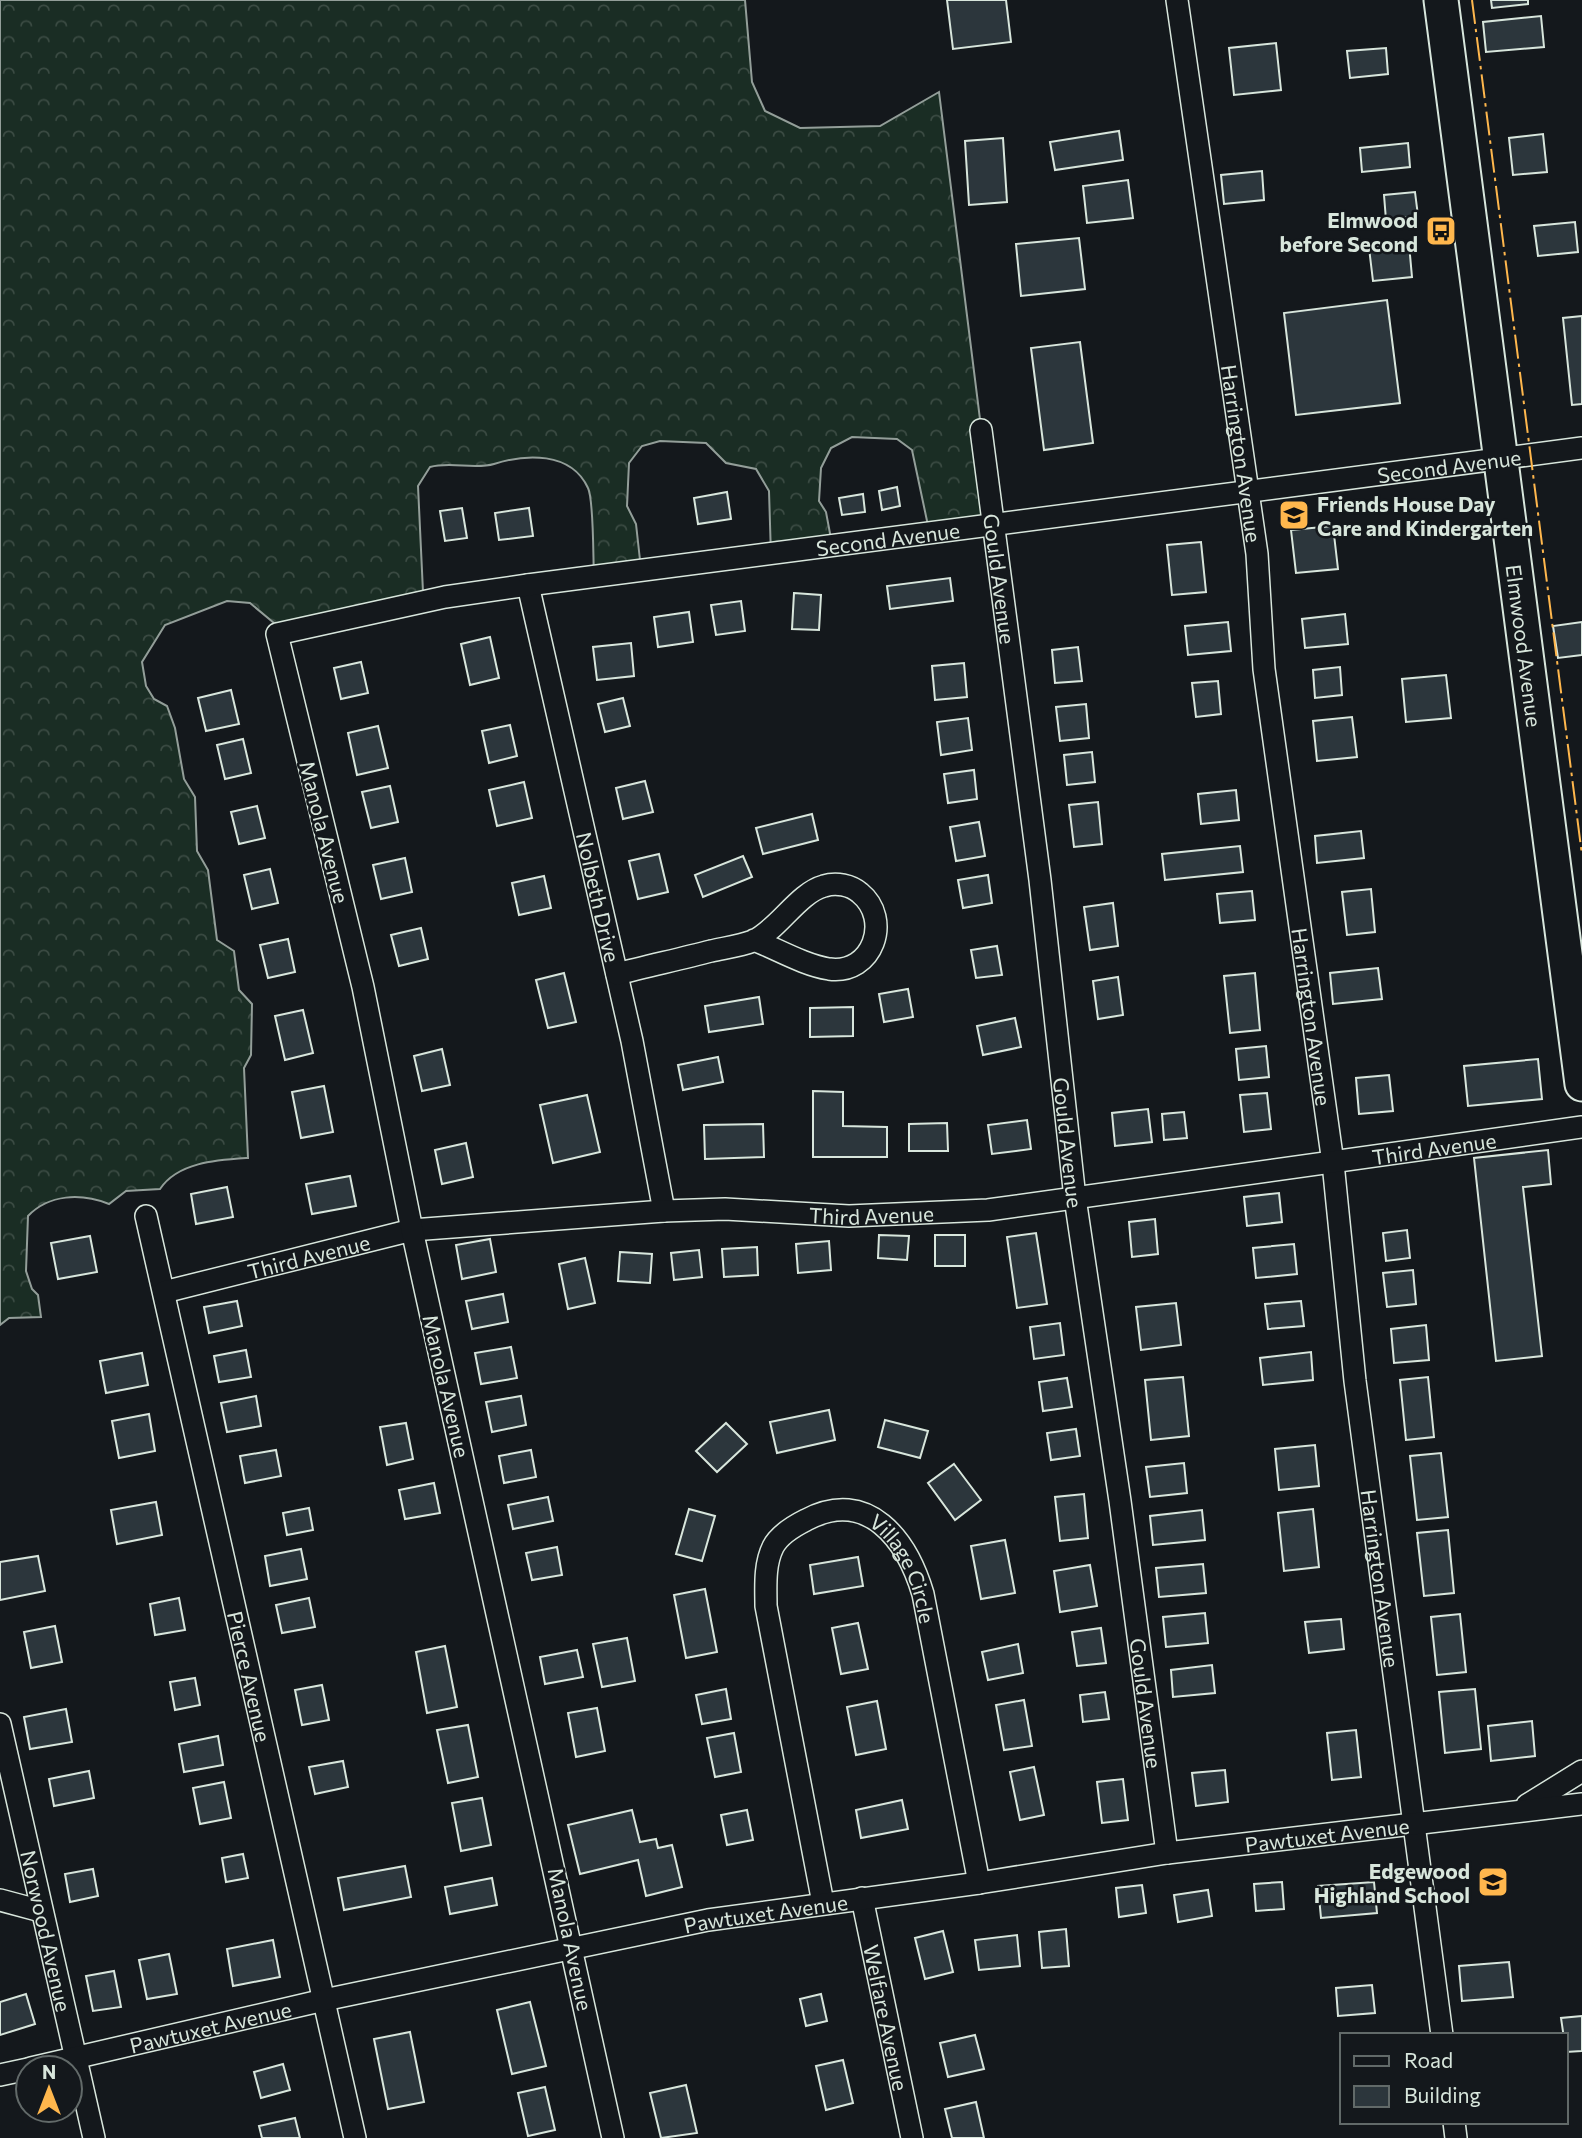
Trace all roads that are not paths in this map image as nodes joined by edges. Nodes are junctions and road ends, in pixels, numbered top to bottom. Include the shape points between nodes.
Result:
1 (1177, 0) edge
2 (1441, 0) edge
3 (981, 430) dead end
4 (1582, 448) edge
5 (1500, 458) junction
6 (1247, 491) junction
7 (994, 524) junction
8 (528, 585) junction
9 (277, 634) joint
10 (754, 940) junction
11 (617, 974) junction
12 (1582, 1084) edge
13 (1582, 1127) edge
14 (1333, 1163) junction
15 (1075, 1198) junction
16 (664, 1210) junction
17 (146, 1216) dead end
18 (412, 1230) junction
19 (164, 1292) junction
20 (0, 1724) edge
21 (1582, 1771) edge
22 (1582, 1804) edge
23 (1509, 1813) junction
24 (1413, 1826) junction
25 (1167, 1853) junction
26 (979, 1883) junction
27 (862, 1898) junction
28 (0, 1900) edge
29 (823, 1903) junction
30 (41, 1911) junction
31 (573, 1947) junction
32 (324, 2000) junction
33 (1442, 2033) edge
34 (75, 2054) edge
35 (84, 2055) edge
36 (84, 2093) edge
37 (94, 2138) edge
38 (355, 2138) edge
39 (613, 2138) edge
40 (912, 2138) edge

1 - 6 street, Harrington Avenue
2 - 5 main road, Elmwood Avenue
3 - 7 street, Gould Avenue
4 - 5 street, Second Avenue
5 - 6 street, Second Avenue
5 - 12 main road, Elmwood Avenue
6 - 7 street, Second Avenue
6 - 14 street, Harrington Avenue via 1257,554 1265,682
7 - 8 street, Second Avenue
7 - 15 street, Gould Avenue
8 - 9 street, Second Avenue via 445,597
8 - 11 street, Nolbeth Drive
9 - 18 street, Manola Avenue via 363,987
10 - 10 street via 829,969 845,968 872,949 878,933 877,916 857,890 825,885 810,892
10 - 11 street
11 - 16 street, Nolbeth Drive
13 - 14 street, Third Avenue
14 - 15 street, Third Avenue
14 - 24 street, Harrington Avenue via 1355,1381
15 - 16 street, Third Avenue via 988,1210 849,1216
15 - 25 street, Gould Avenue
16 - 18 street, Third Avenue
17 - 19 street, Pierce Avenue
18 - 19 street, Third Avenue
18 - 31 street, Manola Avenue
19 - 32 street, Pierce Avenue
20 - 30 street, Norwood Avenue
21 - 23 street, Pawtuxet Avenue via 1541,1799
22 - 23 street, Pawtuxet Avenue
23 - 24 street, Pawtuxet Avenue
24 - 25 street, Pawtuxet Avenue
24 - 33 street, Harrington Avenue
25 - 26 street, Pawtuxet Avenue
26 - 27 street, Pawtuxet Avenue
26 - 29 street, Village Circle via 914,1563 897,1536 881,1523 860,1513 834,1511 816,1514 792,1527 773,1546 766,1572 766,1606
27 - 29 street, Pawtuxet Avenue
27 - 40 street, Welfare Avenue
28 - 30 street
29 - 31 street, Pawtuxet Avenue
30 - 34 street, Norwood Avenue
31 - 32 street, Pawtuxet Avenue
31 - 39 street, Manola Avenue
32 - 35 street, Pawtuxet Avenue
32 - 38 street, Pierce Avenue
36 - 37 street, Norwood Avenue

